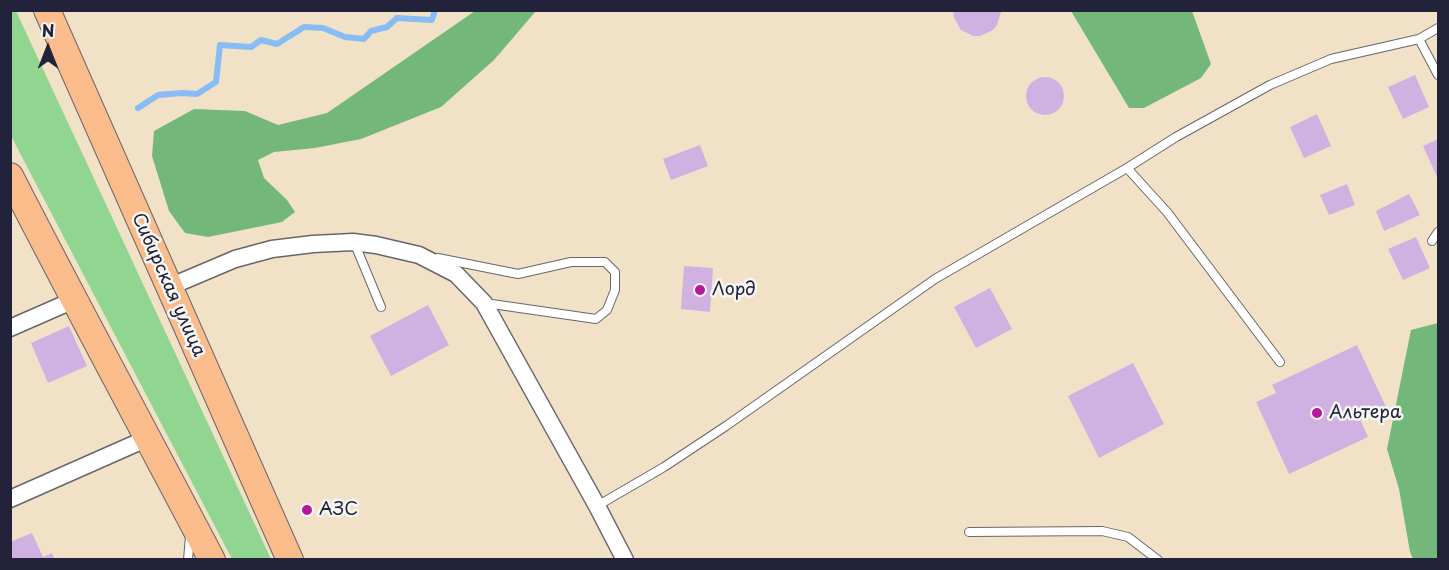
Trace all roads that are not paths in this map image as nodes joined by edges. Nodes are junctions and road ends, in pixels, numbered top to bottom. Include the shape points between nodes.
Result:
1 (47, 10) edge
2 (1438, 28) edge
3 (1419, 39) junction
4 (1438, 75) edge
5 (1127, 168) junction
6 (10, 176) edge
7 (1438, 232) edge
8 (1432, 241) dead end
9 (353, 242) junction
10 (419, 255) junction
11 (168, 287) junction
12 (74, 300) junction
13 (484, 303) junction
14 (381, 307) dead end
15 (10, 328) edge
16 (1280, 362) dead end
17 (148, 438) junction
18 (10, 499) edge
19 (597, 506) junction
20 (192, 520) junction
21 (969, 532) dead end
22 (188, 560) edge
23 (212, 560) edge
24 (290, 560) edge
25 (625, 560) edge
26 (1158, 560) edge

1 - 11 main road, Сибирская улица
2 - 3 lane
3 - 4 lane
3 - 5 lane via 1331,59 1270,85
5 - 16 lane via 1167,212
5 - 19 lane via 935,279 726,426
6 - 12 main road
7 - 8 lane
9 - 10 street
9 - 11 street via 272,249 234,259
9 - 14 lane
10 - 13 street via 456,274
10 - 13 lane via 518,274 571,262 605,262 615,272 615,290 607,310 596,319
11 - 24 main road, Сибирская улица
12 - 15 street
12 - 17 main road
13 - 19 street
17 - 18 street
17 - 20 main road
19 - 25 street
20 - 22 lane
20 - 23 main road
21 - 26 lane via 1102,531 1128,537

